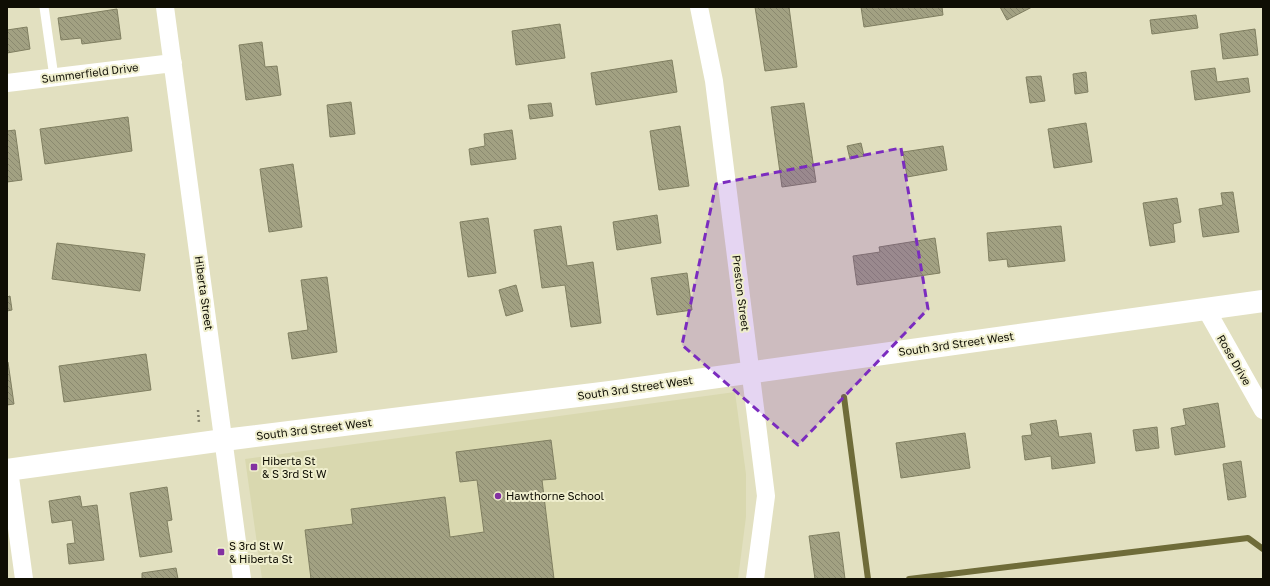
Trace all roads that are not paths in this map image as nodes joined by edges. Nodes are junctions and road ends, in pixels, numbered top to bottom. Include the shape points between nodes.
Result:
1 (44, 7) edge
2 (165, 7) edge
3 (699, 7) edge
4 (173, 63) junction
5 (54, 77) junction
6 (7, 83) edge
7 (1263, 301) edge
8 (1206, 310) junction
9 (751, 372) junction
10 (1263, 410) edge
11 (224, 440) junction
12 (8, 470) edge
13 (24, 579) edge
14 (242, 579) edge
15 (755, 579) edge

1 - 5 lane
2 - 4 street, Hiberta Street
3 - 9 street, Preston Street via 714,81
4 - 5 street, Summerfield Drive
4 - 11 street, Hiberta Street
5 - 6 street, Summerfield Drive
7 - 8 street, South 3rd Street West
8 - 9 street, South 3rd Street West
8 - 10 street, Rose Drive
9 - 11 street, South 3rd Street West
9 - 15 street, Preston Street via 766,496
11 - 12 street, South 3rd Street West
11 - 14 street, Hiberta Street
12 - 13 street

